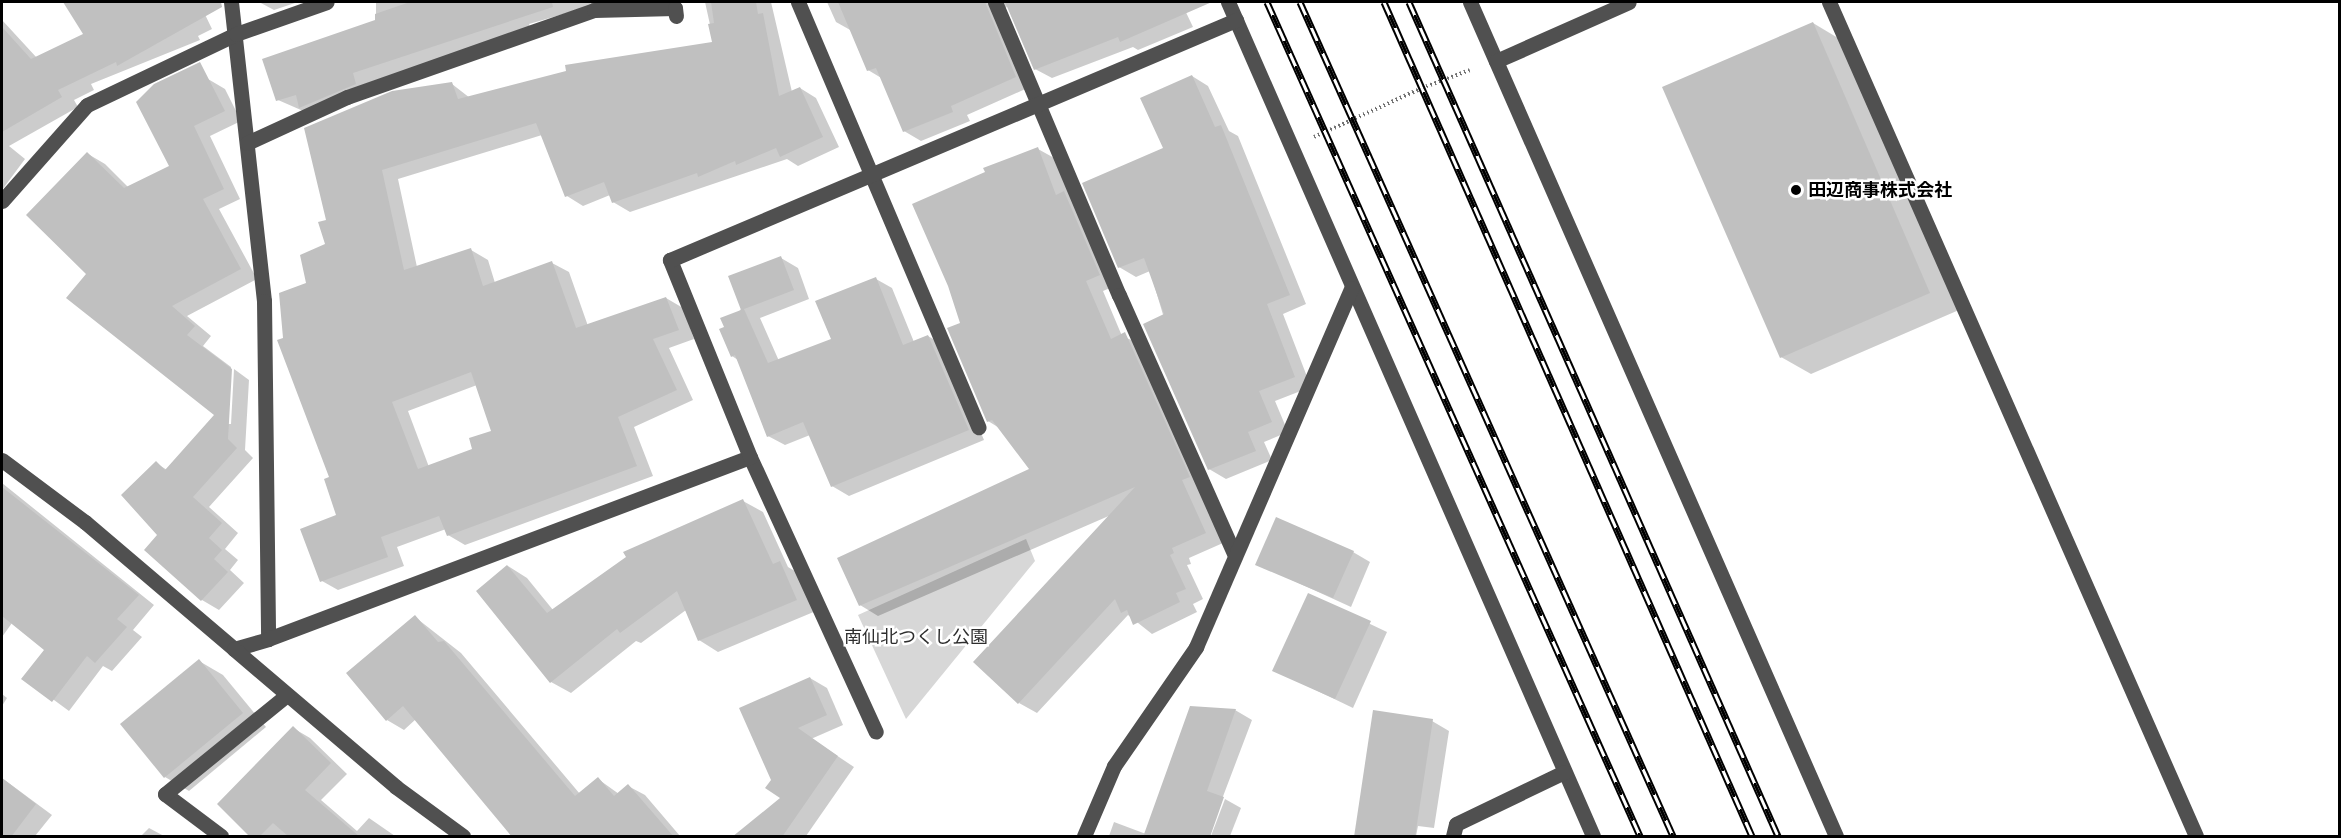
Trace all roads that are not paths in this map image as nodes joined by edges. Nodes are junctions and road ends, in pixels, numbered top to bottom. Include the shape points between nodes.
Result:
1 (231, 2) edge
2 (327, 2) edge
3 (798, 2) edge
4 (995, 2) edge
5 (1228, 2) edge
6 (1470, 2) edge
7 (1629, 2) edge
8 (1829, 2) edge
9 (676, 16) dead end
10 (1236, 20) junction
11 (236, 34) junction
12 (1496, 62) junction
13 (1037, 104) junction
14 (247, 143) junction
15 (870, 176) junction
16 (2, 201) edge
17 (1351, 288) junction
18 (978, 428) dead end
19 (750, 457) junction
20 (2, 460) edge
21 (1233, 553) junction
22 (268, 639) junction
23 (234, 649) junction
24 (287, 695) junction
25 (876, 732) dead end
26 (1564, 772) junction
27 (220, 837) edge
28 (463, 837) edge
29 (1084, 837) edge
30 (1453, 837) edge
31 (1593, 837) edge
32 (1836, 837) edge
33 (2196, 837) edge

1 - 11 street
2 - 11 street
3 - 15 street
4 - 13 street
5 - 10 street
6 - 12 street
7 - 12 street
8 - 33 street
9 - 14 street via 675,8 594,10 347,97
10 - 13 street
10 - 17 street
11 - 14 street
11 - 16 street via 87,105
12 - 32 street
13 - 15 street
13 - 21 street
14 - 22 street via 264,301
15 - 18 street
15 - 19 street via 670,260
17 - 21 street
17 - 26 street
19 - 22 street
19 - 25 street
20 - 23 street via 85,522
21 - 29 street via 1196,647 1114,766
22 - 23 street
23 - 24 street
24 - 27 street via 165,794
24 - 28 street via 396,787
26 - 30 street via 1456,824
26 - 31 street

